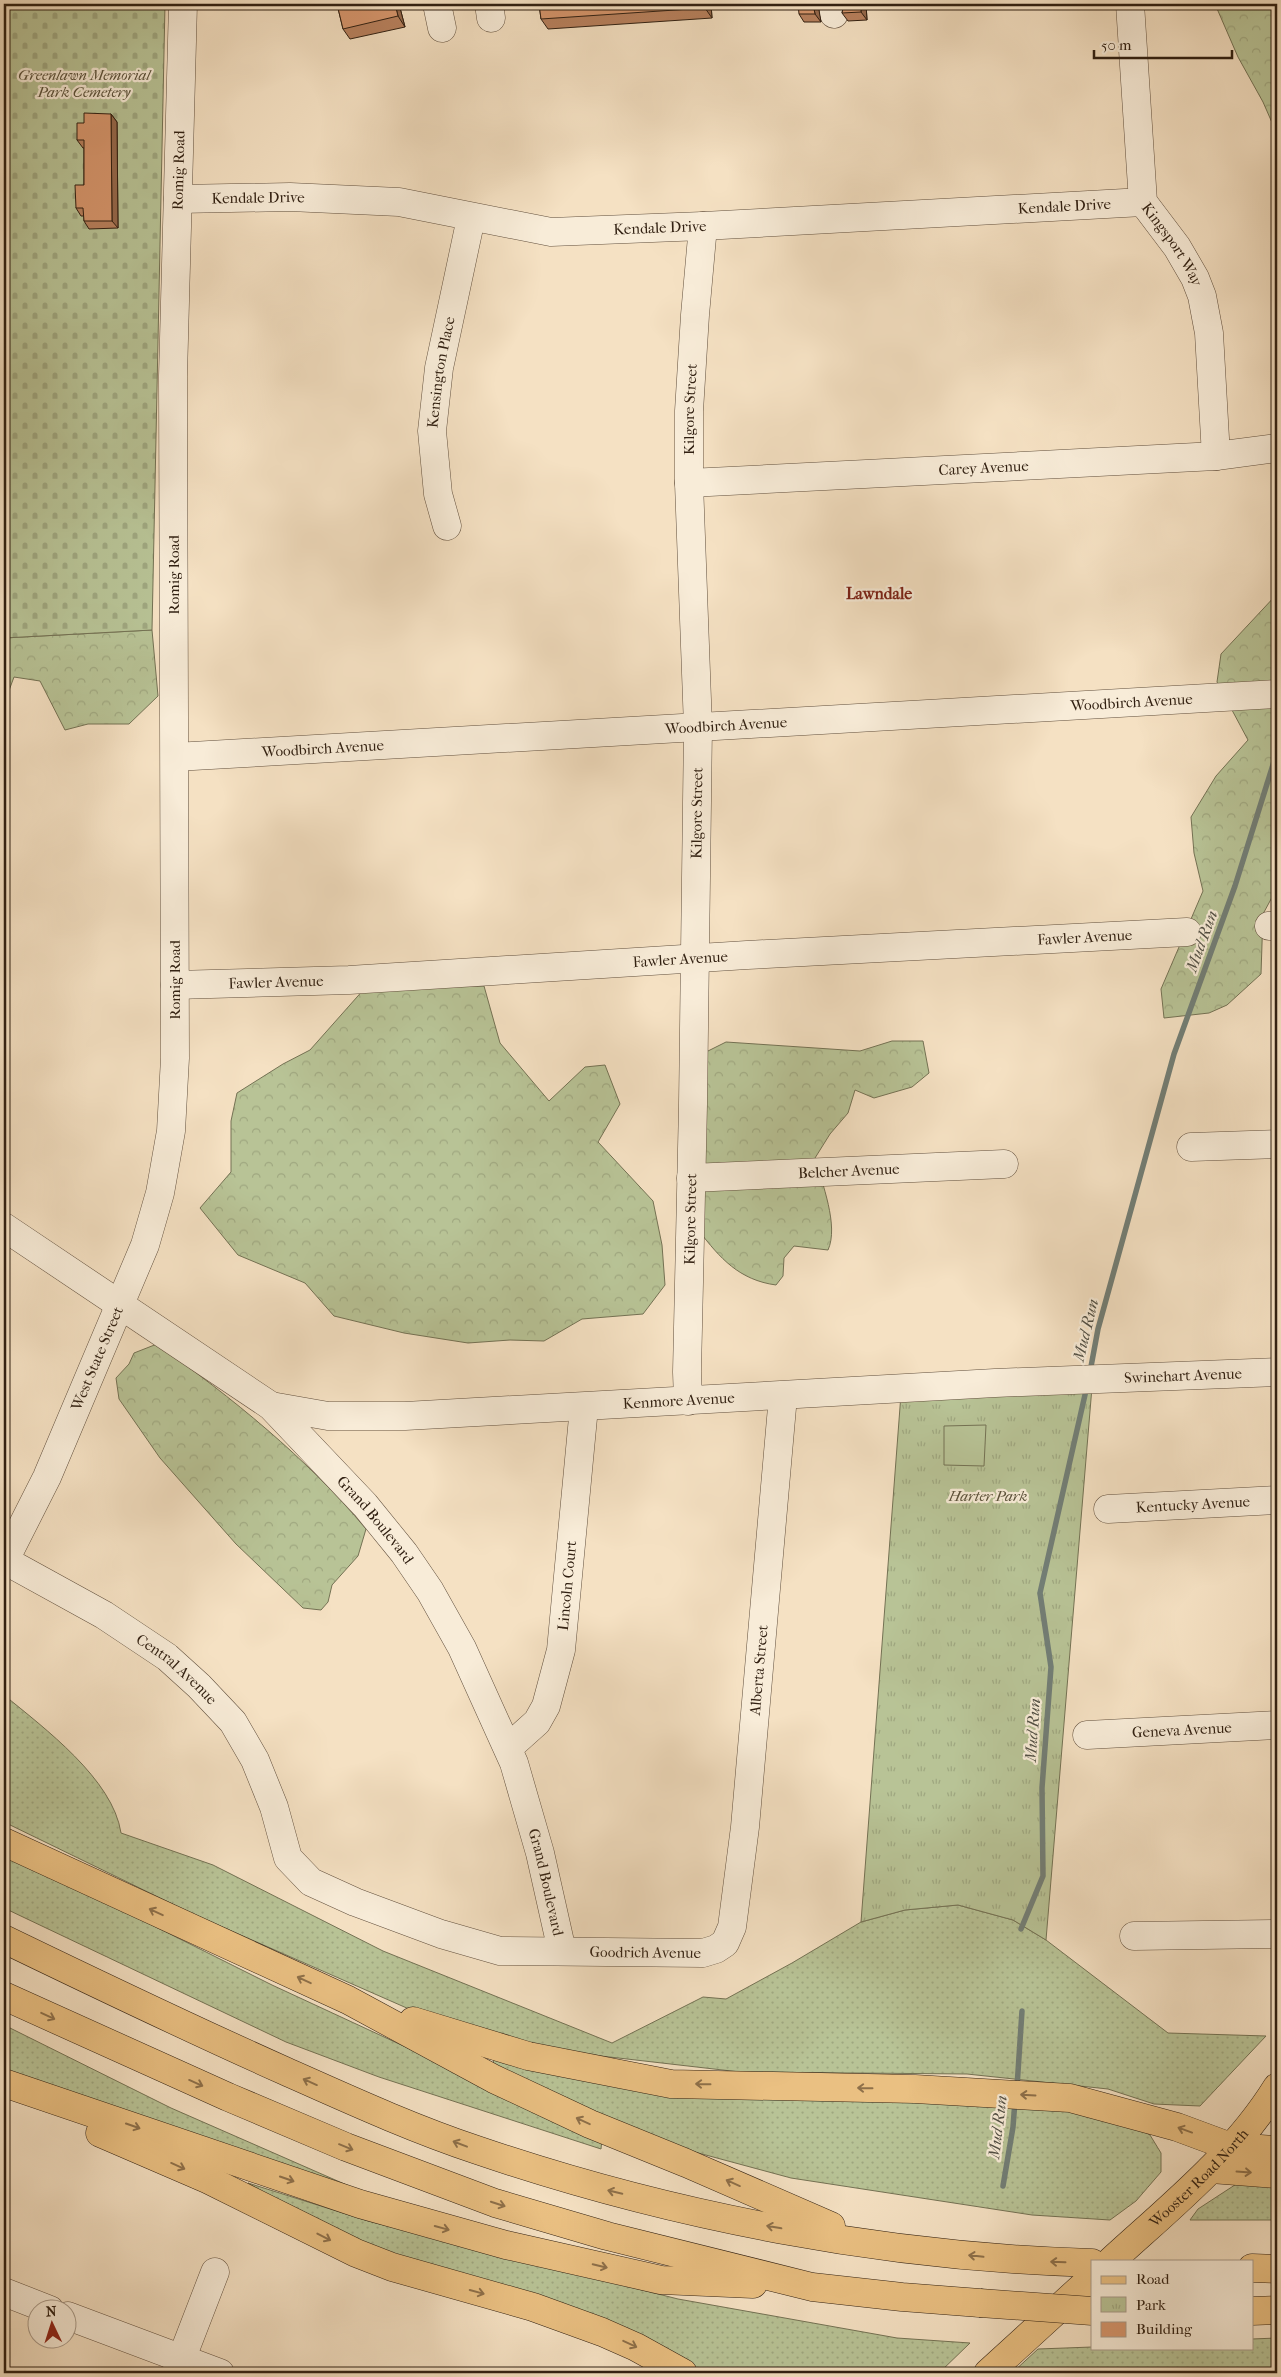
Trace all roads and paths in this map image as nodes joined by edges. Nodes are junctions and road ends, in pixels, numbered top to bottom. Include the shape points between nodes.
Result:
1 (183, 4) edge
2 (1130, 4) edge
3 (178, 199) junction
4 (1143, 202) junction
5 (471, 218) junction
6 (703, 226) junction
7 (1277, 448) edge
8 (1216, 456) junction
9 (689, 483) junction
10 (447, 526) dead end
11 (1275, 694) edge
12 (698, 728) junction
13 (175, 757) junction
14 (1187, 932) dead end
15 (695, 959) junction
16 (175, 986) junction
17 (1277, 1144) edge
18 (168, 1146) joint
19 (1191, 1147) dead end
20 (1004, 1164) dead end
21 (692, 1178) junction
22 (4, 1227) edge
23 (120, 1303) junction
24 (1277, 1372) edge
25 (1085, 1380) joint
26 (783, 1396) junction
27 (688, 1401) junction
28 (271, 1406) junction
29 (584, 1406) junction
30 (1277, 1500) edge
31 (1108, 1509) dead end
32 (4, 1561) edge
33 (1277, 1725) edge
34 (1087, 1735) dead end
35 (508, 1748) junction
36 (4, 1842) edge
37 (1277, 1934) edge
38 (1134, 1936) dead end
39 (4, 1939) edge
40 (726, 1943) joint
41 (562, 1951) junction
42 (4, 1996) edge
43 (348, 2000) junction
44 (4, 2083) edge
45 (1277, 2087) edge
46 (4, 2094) edge
47 (1231, 2146) junction
48 (1277, 2150) edge
49 (1211, 2170) junction
50 (1277, 2174) edge
51 (874, 2244) junction
52 (1112, 2260) edge
53 (1091, 2263) edge
54 (1254, 2268) edge
55 (1277, 2269) edge
56 (215, 2272) dead end
57 (1091, 2279) edge
58 (812, 2287) junction
59 (4, 2292) edge
60 (28, 2301) edge
61 (1277, 2310) edge
62 (1091, 2311) edge
63 (1254, 2311) edge
64 (78, 2321) edge
65 (179, 2366) edge
66 (220, 2373) edge
67 (683, 2373) edge
68 (988, 2373) edge

1 - 3 street, Romig Road
2 - 4 street, Kingsport Way
3 - 5 street, Kendale Drive via 290,197 399,202
3 - 13 street, Romig Road via 173,376
4 - 6 street, Kendale Drive
4 - 8 street, Kingsport Way via 1176,247 1202,296 1209,333
5 - 6 street, Kendale Drive via 552,232
5 - 10 street, Kensington Place via 439,368 432,431 438,494
6 - 9 street, Kilgore Street via 690,402
7 - 8 street, Carey Avenue
8 - 9 street, Carey Avenue
9 - 12 street, Kilgore Street
11 - 12 street, Woodbirch Avenue
12 - 13 street, Woodbirch Avenue
12 - 15 street, Kilgore Street
13 - 16 street, Romig Road
14 - 15 street, Fawler Avenue
15 - 16 street, Fawler Avenue via 349,980
15 - 21 street, Kilgore Street
16 - 18 street, Romig Road via 174,1097
17 - 19 street
18 - 23 street, West State Street via 160,1193 145,1245
20 - 21 street, Belcher Avenue
21 - 27 street, Kilgore Street
22 - 23 street, Grand Boulevard
23 - 28 street, Grand Boulevard
23 - 32 street, West State Street via 47,1477
24 - 25 street, Swinehart Avenue
25 - 26 street, Kenmore Avenue
26 - 27 street, Kenmore Avenue
26 - 40 street, Alberta Street via 745,1827 732,1927
27 - 29 street, Kenmore Avenue
28 - 29 street, Kenmore Avenue via 348,1418
28 - 35 street, Grand Boulevard via 365,1505 430,1591 462,1648
29 - 35 street, Lincoln Court via 558,1666 546,1706 536,1722
30 - 31 street, Kentucky Avenue
32 - 41 street, Central Avenue via 104,1615 167,1657 199,1686 232,1722 255,1760 274,1807 288,1858 311,1882 441,1934 500,1951
33 - 34 street, Geneva Avenue
35 - 41 street, Grand Boulevard via 540,1853
43 -> 36 main road
37 - 38 street
51 -> 39 main road via 715,2216 591,2186 475,2150 362,2106 150,2010
40 - 41 street, Goodrich Avenue via 703,1952
42 -> 58 main road via 255,2109 495,2203 607,2236
47 -> 43 main road via 1177,2127 1070,2098 915,2089 671,2084 528,2056
51 -> 43 main road via 590,2124 494,2079
44 -> 58 main road via 360,2204 506,2245 661,2280
45 - 47 main road, Wooster Road North via 1255,2120
46 -> 67 main road via 193,2172 392,2268 533,2307 602,2332
47 - 48 main road
47 - 49 main road, Wooster Road North
49 -> 50 main road
49 - 52 main road, Wooster Road North
53 -> 51 main road via 1024,2261
54 - 55 main road
56 - 65 street
57 - 68 main road
58 - 62 main road, bridge via 902,2298
59 - 60 street
61 - 63 main road
64 - 65 street
65 - 66 street

